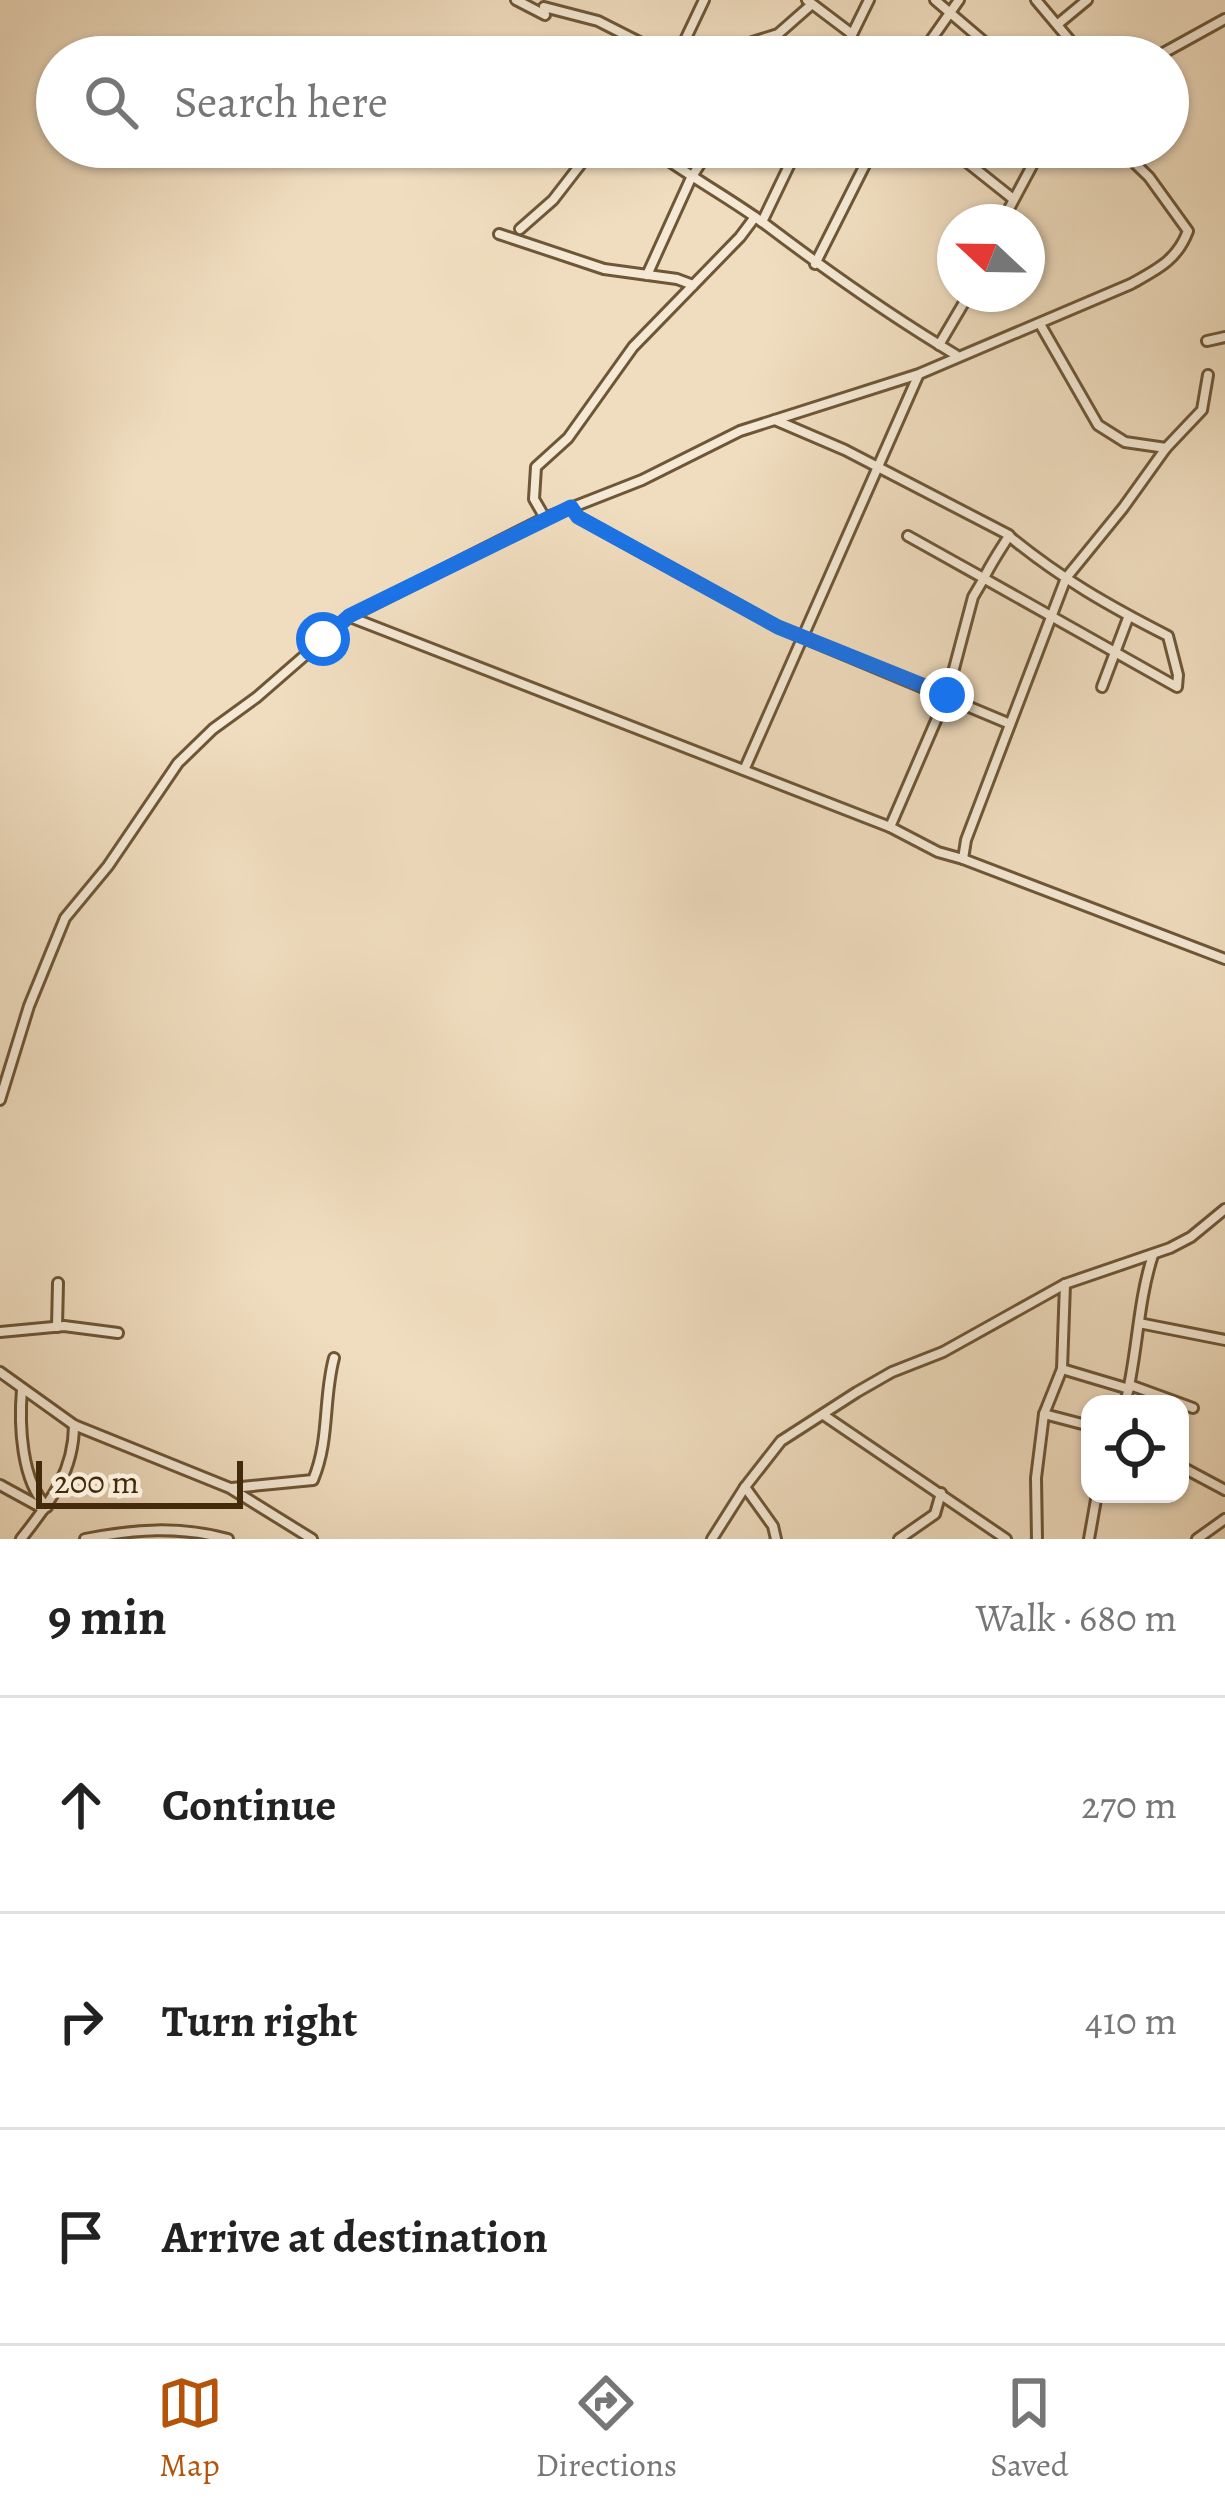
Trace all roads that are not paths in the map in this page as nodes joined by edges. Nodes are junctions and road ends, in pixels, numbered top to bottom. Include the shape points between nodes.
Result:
1 (516, 0) edge
2 (704, 0) edge
3 (869, 0) edge
4 (935, 0) edge
5 (959, 0) edge
6 (1036, 0) edge
7 (1087, 0) edge
8 (809, 2) edge
9 (546, 3) edge
10 (948, 11) junction
11 (1225, 19) edge
12 (1058, 24) junction
13 (852, 34) joint
14 (629, 36) edge
15 (684, 36) edge
16 (774, 36) edge
17 (932, 36) edge
18 (977, 36) edge
19 (1067, 36) edge
20 (1189, 39) edge
21 (578, 168) edge
22 (678, 168) edge
23 (697, 168) edge
24 (786, 168) edge
25 (863, 168) edge
26 (974, 168) edge
27 (1030, 168) edge
28 (1140, 168) edge
29 (691, 178) junction
30 (1012, 198) junction
31 (1010, 204) edge
32 (758, 220) junction
33 (520, 229) dead end
34 (499, 234) dead end
35 (815, 264) junction
36 (647, 275) junction
37 (693, 285) junction
38 (958, 312) edge
39 (1040, 324) junction
40 (1225, 337) edge
41 (1208, 341) dead end
42 (939, 344) junction
43 (958, 356) junction
44 (919, 374) junction
45 (1208, 375) dead end
46 (774, 419) junction
47 (1166, 448) junction
48 (879, 468) junction
49 (571, 507) junction
50 (545, 518) junction
51 (908, 536) dead end
52 (1009, 536) junction
53 (984, 578) junction
54 (1066, 578) junction
55 (349, 616) junction
56 (1051, 616) junction
57 (1128, 618) junction
58 (802, 638) junction
59 (1113, 651) junction
60 (1102, 687) dead end
61 (947, 695) junction
62 (1010, 724) junction
63 (745, 768) junction
64 (890, 827) junction
65 (963, 859) junction
66 (1225, 959) edge
67 (0, 1100) edge
68 (1225, 1209) edge
69 (1153, 1253) junction
70 (58, 1283) dead end
71 (1065, 1284) junction
72 (1139, 1323) junction
73 (57, 1327) junction
74 (0, 1332) edge
75 (118, 1333) dead end
76 (1225, 1340) edge
77 (334, 1358) dead end
78 (1062, 1369) junction
79 (0, 1372) edge
80 (1130, 1387) junction
81 (22, 1389) junction
82 (1128, 1395) edge
83 (1192, 1408) dead end
84 (1043, 1414) junction
85 (825, 1416) junction
86 (1081, 1424) edge
87 (74, 1425) junction
88 (1189, 1471) edge
89 (0, 1485) edge
90 (745, 1486) junction
91 (230, 1488) junction
92 (1225, 1490) edge
93 (941, 1493) junction
94 (1095, 1503) edge
95 (46, 1508) junction
96 (1225, 1519) edge
97 (904, 1538) edge
98 (21, 1539) edge
99 (85, 1539) edge
100 (229, 1539) edge
101 (312, 1539) edge
102 (712, 1539) edge
103 (776, 1539) edge
104 (1006, 1539) edge
105 (1037, 1539) edge
106 (1089, 1539) edge
107 (1197, 1539) edge

1 - 9 street via 544,15
2 - 15 street
3 - 13 street
4 - 10 street
5 - 10 street
6 - 12 street
7 - 12 street
8 - 13 street
8 - 16 street
9 - 14 street
10 - 17 street
10 - 18 street
11 - 20 street
12 - 19 street
21 - 33 street
22 - 29 street
23 - 29 street
24 - 32 street
25 - 35 street
26 - 30 street
27 - 30 street
28 - 39 street via 1188,231 1178,256
29 - 32 street
29 - 36 street
30 - 31 street
32 - 35 street
32 - 37 street
34 - 36 street
35 - 42 street
36 - 37 street
37 - 50 street via 536,466 534,499
38 - 42 street
39 - 43 street
39 - 47 street via 1098,425 1125,442
40 - 41 street
42 - 43 street
43 - 44 street
44 - 46 street
44 - 48 street
45 - 47 street via 1202,410
46 - 48 street
46 - 49 street
47 - 54 street
48 - 52 street
48 - 58 street
49 - 50 street
49 - 58 street
50 - 55 street
51 - 53 street
52 - 53 street
52 - 54 street
53 - 56 street
53 - 61 street
54 - 56 street
54 - 57 street
55 - 63 street
55 - 67 street via 178,763 65,918
56 - 59 street
56 - 62 street
57 - 59 street
57 - 59 street via 1168,636 1177,687
58 - 61 street
58 - 63 street
59 - 60 street
61 - 62 street
61 - 64 street
62 - 65 street
63 - 64 street
64 - 65 street
65 - 66 street
68 - 69 street via 1191,1237
69 - 71 street
69 - 72 street
70 - 73 street
71 - 78 street
71 - 85 street via 892,1372
72 - 76 street
72 - 80 street
73 - 74 street
73 - 75 street
77 - 91 street via 313,1480
78 - 80 street
78 - 84 street
79 - 81 street
80 - 82 street
80 - 83 street
81 - 87 street
81 - 95 street via 31,1484
84 - 86 street
84 - 105 street
85 - 90 street via 781,1442
85 - 93 street
87 - 91 street
87 - 95 street via 70,1459
88 - 92 street
89 - 95 street
90 - 102 street
90 - 103 street
91 - 101 street
93 - 97 street via 934,1514
93 - 104 street
94 - 106 street
95 - 98 street
96 - 107 street
99 - 100 street via 165,1528

